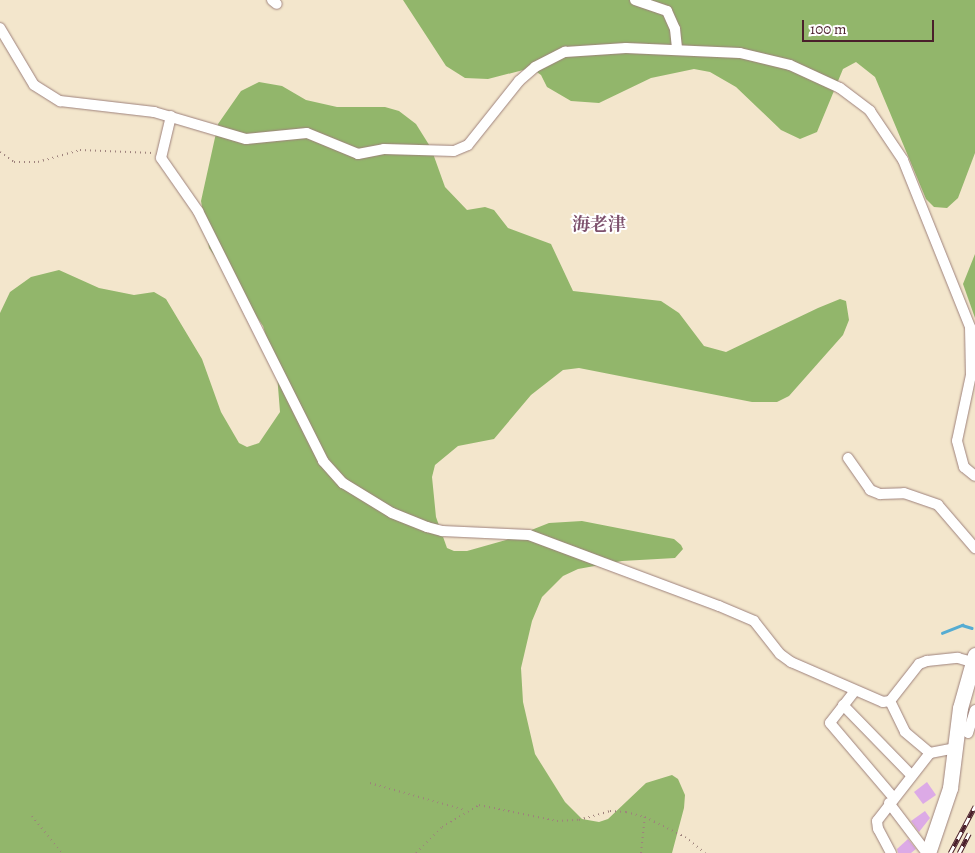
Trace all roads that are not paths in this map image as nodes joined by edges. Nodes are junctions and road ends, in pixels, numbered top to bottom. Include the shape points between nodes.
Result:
1 (635, 0) edge
2 (0, 28) edge
3 (677, 49) junction
4 (171, 116) junction
5 (848, 458) dead end
6 (975, 476) edge
7 (975, 548) edge
8 (974, 659) edge
9 (970, 683) edge
10 (854, 692) junction
11 (890, 700) junction
12 (843, 705) junction
13 (975, 710) edge
14 (968, 733) dead end
15 (955, 748) junction
16 (930, 753) junction
17 (910, 774) junction
18 (891, 800) junction
19 (891, 853) edge
20 (927, 853) edge

1 - 3 street via 667,11
2 - 4 street via 34,85 46,94 60,101
3 - 4 street via 602,49 554,56 519,81 468,145 454,151 384,149 358,154 306,133 246,139
3 - 6 street via 740,53 790,65 840,88 882,124 903,160 970,327 971,375 958,441 964,467
4 - 10 street via 160,154 198,211 323,461 343,482 392,513 427,527 442,531 529,535 719,606 754,622 780,654 791,662
5 - 7 street via 870,490 880,494 904,493 938,505
8 - 9 street
8 - 11 street via 919,664
9 - 15 street
10 - 11 street via 883,702
10 - 12 street
11 - 16 street via 905,732
12 - 17 street
12 - 18 street via 830,723
13 - 14 street
15 - 16 street
15 - 20 street via 943,816
16 - 17 street
17 - 18 street
18 - 19 street via 877,821
18 - 20 street

